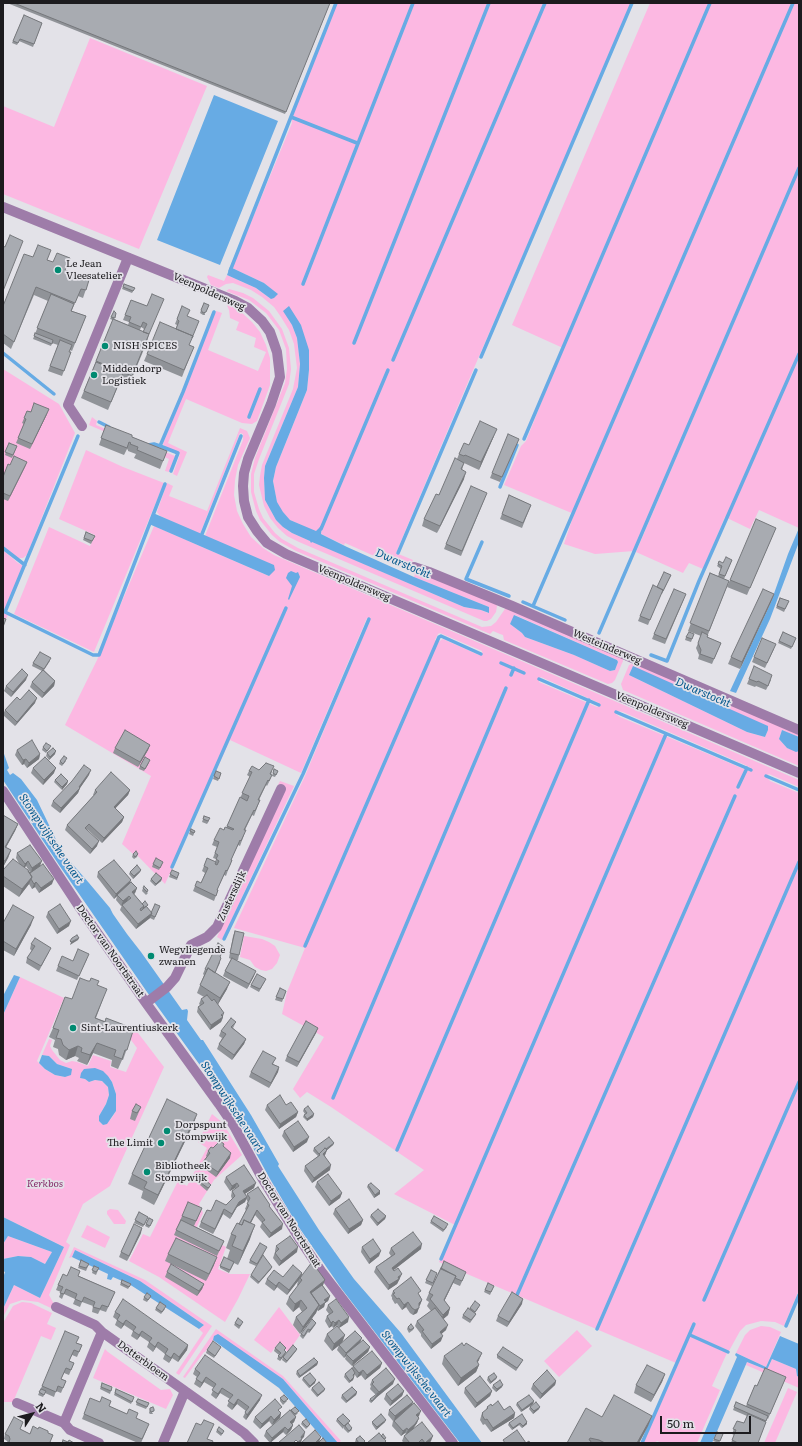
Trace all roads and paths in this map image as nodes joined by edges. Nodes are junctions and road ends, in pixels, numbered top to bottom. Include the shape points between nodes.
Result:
1 (3, 207) edge
2 (128, 258) junction
3 (82, 426) dead end
4 (414, 567) dead end
5 (799, 730) edge
6 (799, 773) edge
7 (281, 789) dead end
8 (3, 791) edge
9 (147, 1001) junction
10 (56, 1307) dead end
11 (102, 1332) junction
12 (185, 1391) junction
13 (17, 1403) dead end
14 (64, 1423) junction
15 (99, 1443) edge
16 (163, 1443) edge
17 (254, 1443) edge
18 (453, 1443) edge

1 - 2 street, Veenpoldersweg
2 - 3 street via 68,405
2 - 6 street, Veenpoldersweg via 235,301 248,308 270,332 278,352 280,377 248,459 243,486 248,517 267,542 286,554
4 - 5 street, Westeinderweg via 508,604
7 - 9 street, Zustersdijk via 217,927 207,937 191,945 175,978
8 - 9 street, Doctor van Noortstraat via 51,865
9 - 18 street, Doctor van Noortstraat via 234,1126 287,1220 310,1255
10 - 11 street, Dotterbloem via 96,1325
11 - 12 street, Dotterbloem
11 - 14 street
12 - 16 street
12 - 17 street, Dotterbloem
13 - 14 street
14 - 15 street via 70,1430

